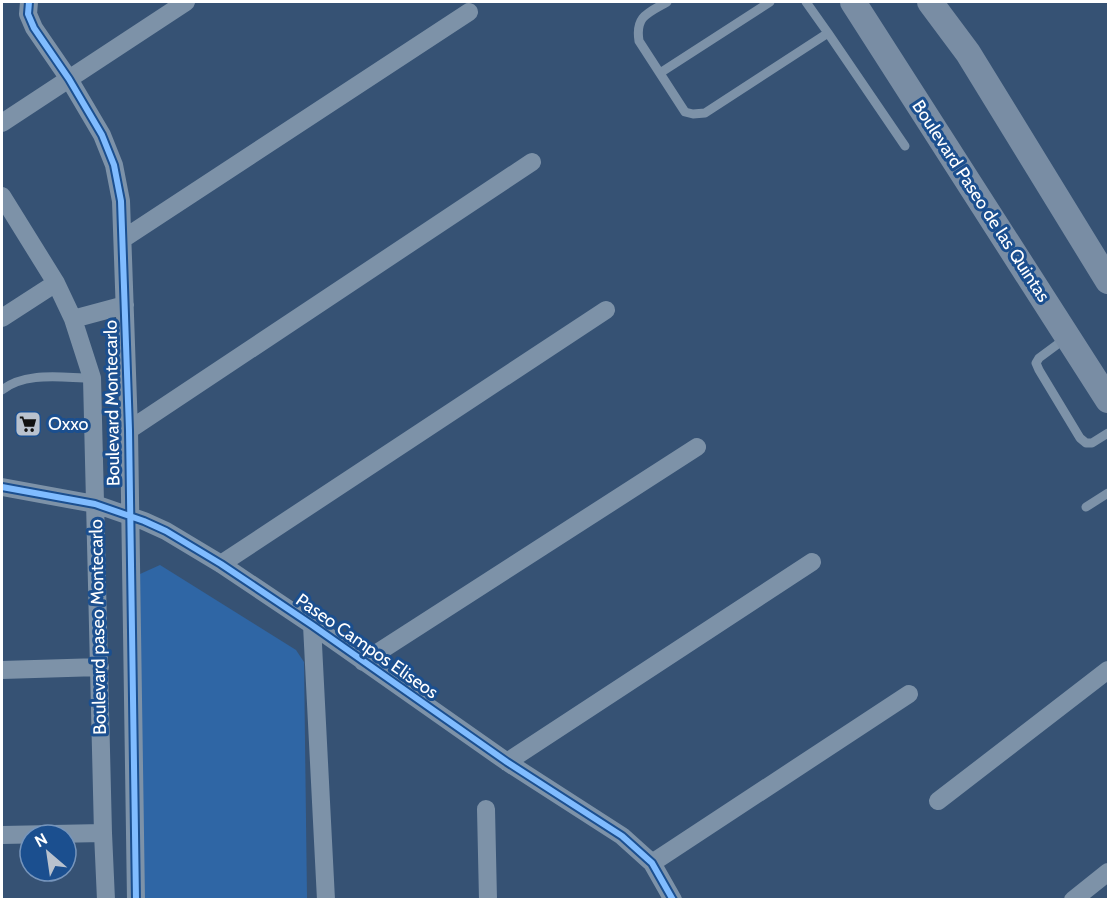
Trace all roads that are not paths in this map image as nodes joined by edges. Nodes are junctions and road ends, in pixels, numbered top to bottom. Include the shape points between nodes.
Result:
1 (29, 2) edge
2 (186, 2) edge
3 (667, 2) edge
4 (770, 2) edge
5 (806, 2) edge
6 (854, 2) edge
7 (930, 2) edge
8 (158, 9) edge
9 (469, 12) dead end
10 (828, 33) junction
11 (660, 73) junction
12 (69, 79) junction
13 (2, 123) edge
14 (905, 146) dead end
15 (532, 162) dead end
16 (2, 196) edge
17 (123, 239) junction
18 (1108, 281) edge
19 (56, 284) junction
20 (125, 305) junction
21 (606, 310) dead end
22 (2, 318) edge
23 (74, 319) junction
24 (1068, 337) junction
25 (92, 378) junction
26 (2, 390) edge
27 (1108, 400) edge
28 (129, 430) junction
29 (1108, 433) edge
30 (697, 447) dead end
31 (2, 487) edge
32 (1108, 493) edge
33 (95, 504) junction
34 (1086, 507) dead end
35 (130, 516) junction
36 (812, 562) dead end
37 (221, 564) junction
38 (312, 625) junction
39 (363, 662) junction
40 (100, 667) junction
41 (2, 670) edge
42 (1108, 670) edge
43 (909, 694) dead end
44 (507, 762) junction
45 (938, 801) dead end
46 (486, 809) dead end
47 (103, 832) junction
48 (2, 835) edge
49 (652, 863) junction
50 (1108, 872) edge
51 (106, 900) edge
52 (136, 900) edge
53 (326, 900) edge
54 (488, 900) edge
55 (673, 900) edge
56 (1073, 900) edge

1 - 12 street, Boulevard Montecarlo via 28,14 34,28
2 - 8 street
3 - 11 lane via 643,16 638,31 639,41
4 - 11 lane
5 - 10 lane
6 - 24 main road, Boulevard Paseo de las Quintas
7 - 18 main road via 968,53
8 - 12 street
9 - 17 street
10 - 11 lane via 705,113 685,112
10 - 14 lane
12 - 13 street
12 - 17 street, Boulevard Montecarlo via 102,135 114,165
15 - 28 street
16 - 19 street, Boulevard paseo Montecarlo
17 - 20 street, Boulevard Montecarlo
19 - 22 street
19 - 23 street, Boulevard paseo Montecarlo
20 - 23 street
20 - 28 street, Boulevard Montecarlo
21 - 37 street
23 - 25 street, Boulevard paseo Montecarlo
24 - 27 main road, Boulevard Paseo de las Quintas
24 - 29 lane via 1036,363 1080,438 1092,442
25 - 26 lane via 29,378
25 - 33 street, Boulevard paseo Montecarlo
28 - 35 street, Boulevard Montecarlo
30 - 39 street
31 - 33 street, Paseo Campos Eliseos
32 - 34 lane
33 - 35 street, Paseo Campos Eliseos
33 - 40 street, Boulevard paseo Montecarlo
35 - 37 street, Paseo Campos Eliseos via 166,531
35 - 52 street, Boulevard Montecarlo
36 - 44 street
37 - 38 street, Paseo Campos Eliseos
38 - 39 street, Paseo Campos Eliseos
38 - 53 street
39 - 44 street, Paseo Campos Eliseos
40 - 41 street
40 - 47 street, Boulevard paseo Montecarlo
42 - 45 street
43 - 49 street
44 - 49 street, Paseo Campos Eliseos via 622,836
46 - 54 street
47 - 48 street
47 - 51 street, Boulevard paseo Montecarlo
49 - 55 street, Paseo Campos Eliseos
50 - 56 street

